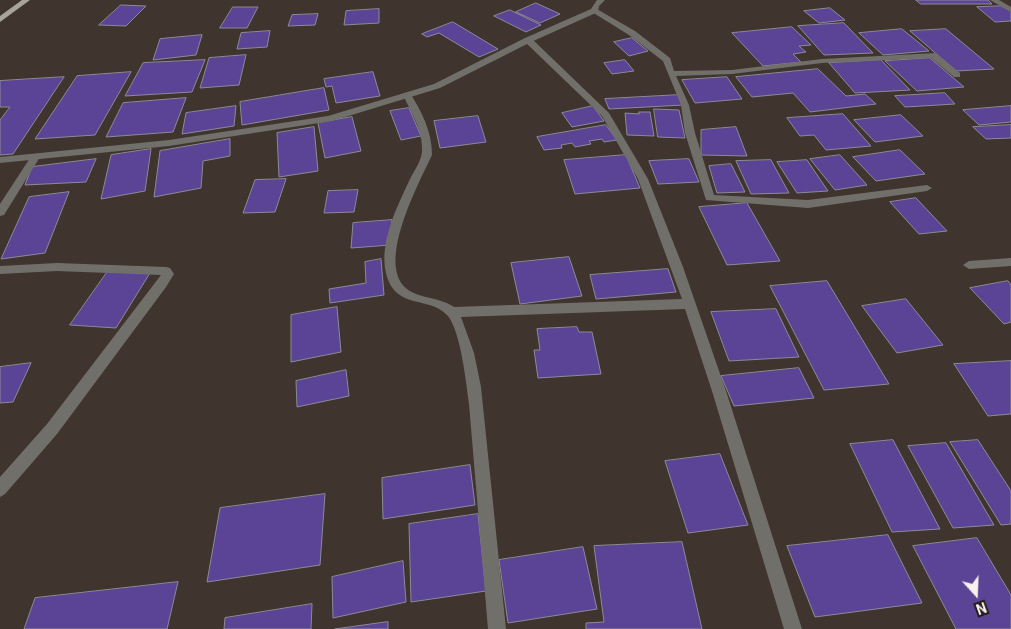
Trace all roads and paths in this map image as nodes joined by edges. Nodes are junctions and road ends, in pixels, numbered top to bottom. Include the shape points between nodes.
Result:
1 (26, 0) edge
2 (601, 0) edge
3 (994, 0) edge
4 (595, 10) junction
5 (1011, 10) edge
6 (0, 20) edge
7 (528, 40) junction
8 (671, 74) junction
9 (957, 75) dead end
10 (407, 95) junction
11 (34, 157) junction
12 (0, 160) edge
13 (927, 188) dead end
14 (0, 212) edge
15 (1011, 262) edge
16 (969, 265) dead end
17 (0, 270) edge
18 (690, 304) junction
19 (453, 312) junction
20 (0, 490) edge
21 (498, 629) edge
22 (793, 629) edge

1 - 6 main road
2 - 4 street
3 - 5 street
4 - 7 street
4 - 8 street via 667,60
7 - 10 street via 437,86
7 - 18 street via 606,115 643,179
8 - 9 street via 933,55
8 - 13 street via 686,105 690,133 710,198 808,204
10 - 11 street via 329,119 169,143
10 - 19 street via 427,135 427,155 396,227 391,273 395,286 404,295 432,302
11 - 12 street
11 - 14 street
15 - 16 street
17 - 20 street via 57,267 166,271 168,274 52,429
18 - 19 street
18 - 22 street
19 - 21 street via 468,356 477,414

